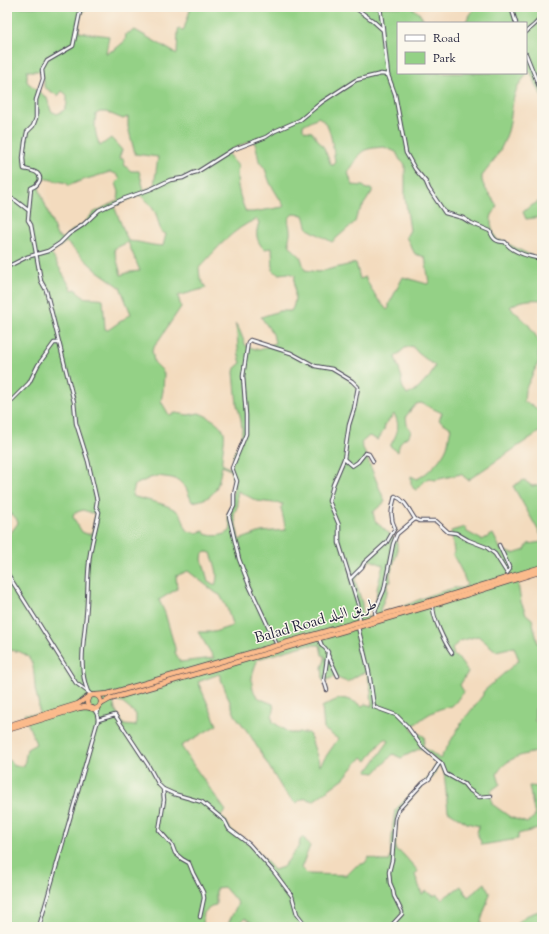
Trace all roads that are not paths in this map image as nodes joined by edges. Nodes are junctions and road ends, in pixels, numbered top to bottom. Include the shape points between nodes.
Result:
1 (81, 7) edge
2 (354, 7) edge
3 (380, 7) edge
4 (511, 7) edge
5 (542, 8) edge
6 (516, 22) edge
7 (383, 30) junction
8 (527, 31) edge
9 (527, 56) edge
10 (388, 75) junction
11 (542, 94) edge
12 (7, 197) edge
13 (28, 210) junction
14 (36, 255) junction
15 (542, 259) edge
16 (7, 267) edge
17 (59, 343) junction
18 (7, 405) edge
19 (344, 459) junction
20 (373, 461) dead end
21 (415, 519) junction
22 (499, 545) dead end
23 (542, 567) edge
24 (542, 571) edge
25 (7, 573) edge
26 (508, 577) junction
27 (351, 579) junction
28 (432, 605) junction
29 (376, 617) junction
30 (359, 624) junction
31 (319, 638) junction
32 (277, 646) junction
33 (328, 652) junction
34 (452, 653) dead end
35 (338, 676) dead end
36 (327, 690) dead end
37 (91, 695) junction
38 (96, 707) junction
39 (98, 720) junction
40 (7, 726) edge
41 (7, 730) edge
42 (440, 762) junction
43 (163, 789) junction
44 (492, 796) dead end
45 (200, 917) dead end
46 (39, 927) edge
47 (307, 927) edge
48 (390, 927) edge

1 - 13 street via 73,46 47,61 42,70 43,78 36,100 36,118 27,132 25,142 24,169 36,173 40,178 37,185 31,188
2 - 7 street
3 - 7 street
4 - 6 street
5 - 8 street via 535,26
7 - 10 street
9 - 11 street
10 - 14 street via 381,74 356,80 300,120 232,150 197,172 170,180 99,210 60,243
10 - 15 street via 395,94 406,153 445,213 463,218 490,231 493,238 498,242 505,242 508,247
12 - 13 street
13 - 14 street
14 - 16 street
14 - 17 street
17 - 18 street via 54,343 29,383
17 - 37 street via 99,512 88,564 84,640 85,683
19 - 20 street via 352,466 365,453 369,454
19 - 27 street via 329,501 338,525 339,543
19 - 32 street via 358,387 332,369 314,366 290,353 250,340 245,355 243,376 246,434 232,468 236,481 234,506 230,516 239,558 249,586
21 - 26 street via 436,521 448,532 456,533 486,547 495,554
21 - 27 street via 400,498 395,496 391,520 395,528 387,542
21 - 29 street via 397,534 393,544 384,590 375,611
22 - 26 street via 510,569
23 - 26 highway, Balad Road طريق البلد
24 - 26 highway, Balad Road طريق البلد
25 - 37 street via 76,683
26 - 28 highway, Balad Road طريق البلد
26 - 29 highway, Balad Road طريق البلد
27 - 30 street via 358,604
28 - 30 highway, Balad Road طريق البلد
28 - 34 street via 433,614
29 - 30 highway, Balad Road طريق البلد
30 - 31 highway, Balad Road طريق البلد
30 - 32 highway, Balad Road طريق البلد
30 - 42 street via 374,707 396,715 408,726 422,747
31 - 33 street
31 - 38 highway, Balad Road طريق البلد via 110,699
32 - 37 highway, Balad Road طريق البلد via 108,694
33 - 35 street
33 - 36 street via 324,680
37 - 38 highway via 87,703
37 - 38 highway via 101,700
37 - 40 highway, Balad Road طريق البلد via 78,704
38 - 39 street
38 - 41 highway, Balad Road طريق البلد via 79,708
39 - 43 street via 116,715 158,785
39 - 46 street
42 - 44 street via 446,774 464,784 474,794 479,797
42 - 48 street via 429,779 398,810 395,819 389,872 394,896 402,914
43 - 45 street via 164,800 159,830 172,845 175,853 189,863 202,890 204,898
43 - 47 street via 202,802 225,821 228,829 249,844 292,896 297,914

